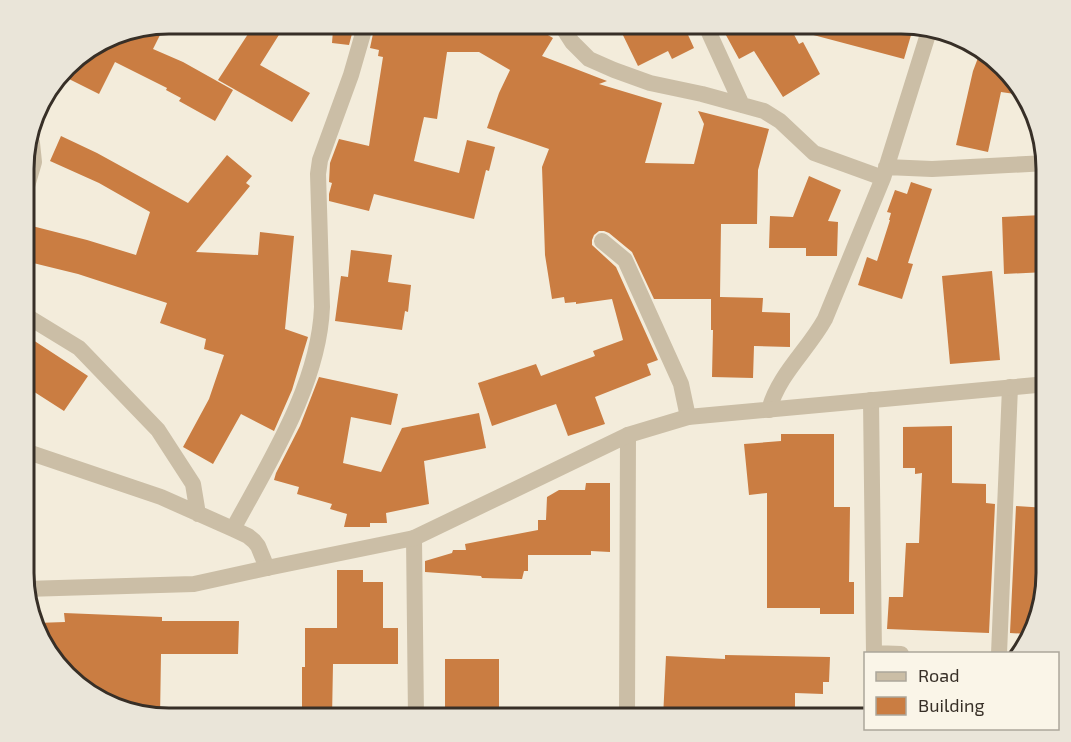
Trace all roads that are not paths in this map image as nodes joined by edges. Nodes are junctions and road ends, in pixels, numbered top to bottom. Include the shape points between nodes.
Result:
1 (363, 34) edge
2 (567, 35) edge
3 (710, 35) edge
4 (927, 37) edge
5 (742, 105) junction
6 (1036, 164) edge
7 (884, 172) junction
8 (602, 241) dead end
9 (34, 321) edge
10 (1036, 385) edge
11 (1010, 387) junction
12 (871, 400) junction
13 (769, 410) junction
14 (688, 417) junction
15 (628, 435) junction
16 (35, 454) edge
17 (198, 514) junction
18 (233, 529) junction
19 (414, 538) junction
20 (267, 567) junction
21 (36, 589) edge
22 (874, 652) edge
23 (999, 652) edge
24 (416, 707) edge
25 (627, 708) edge

1 - 18 street via 320,160 322,307 318,343 286,429
2 - 5 street via 589,58 614,70
3 - 5 street
4 - 7 street
5 - 7 street via 764,111 780,121 814,153
6 - 7 street
7 - 13 street via 825,319 780,383
8 - 14 street via 625,260 681,384
9 - 17 street via 79,348 158,430 192,484
10 - 11 street
11 - 12 street
11 - 23 street
12 - 13 street
12 - 22 street
13 - 14 street
14 - 15 street
15 - 19 street
15 - 25 street
16 - 17 street
17 - 18 street
18 - 20 street via 254,541
19 - 20 street
19 - 24 street
20 - 21 street via 194,584

